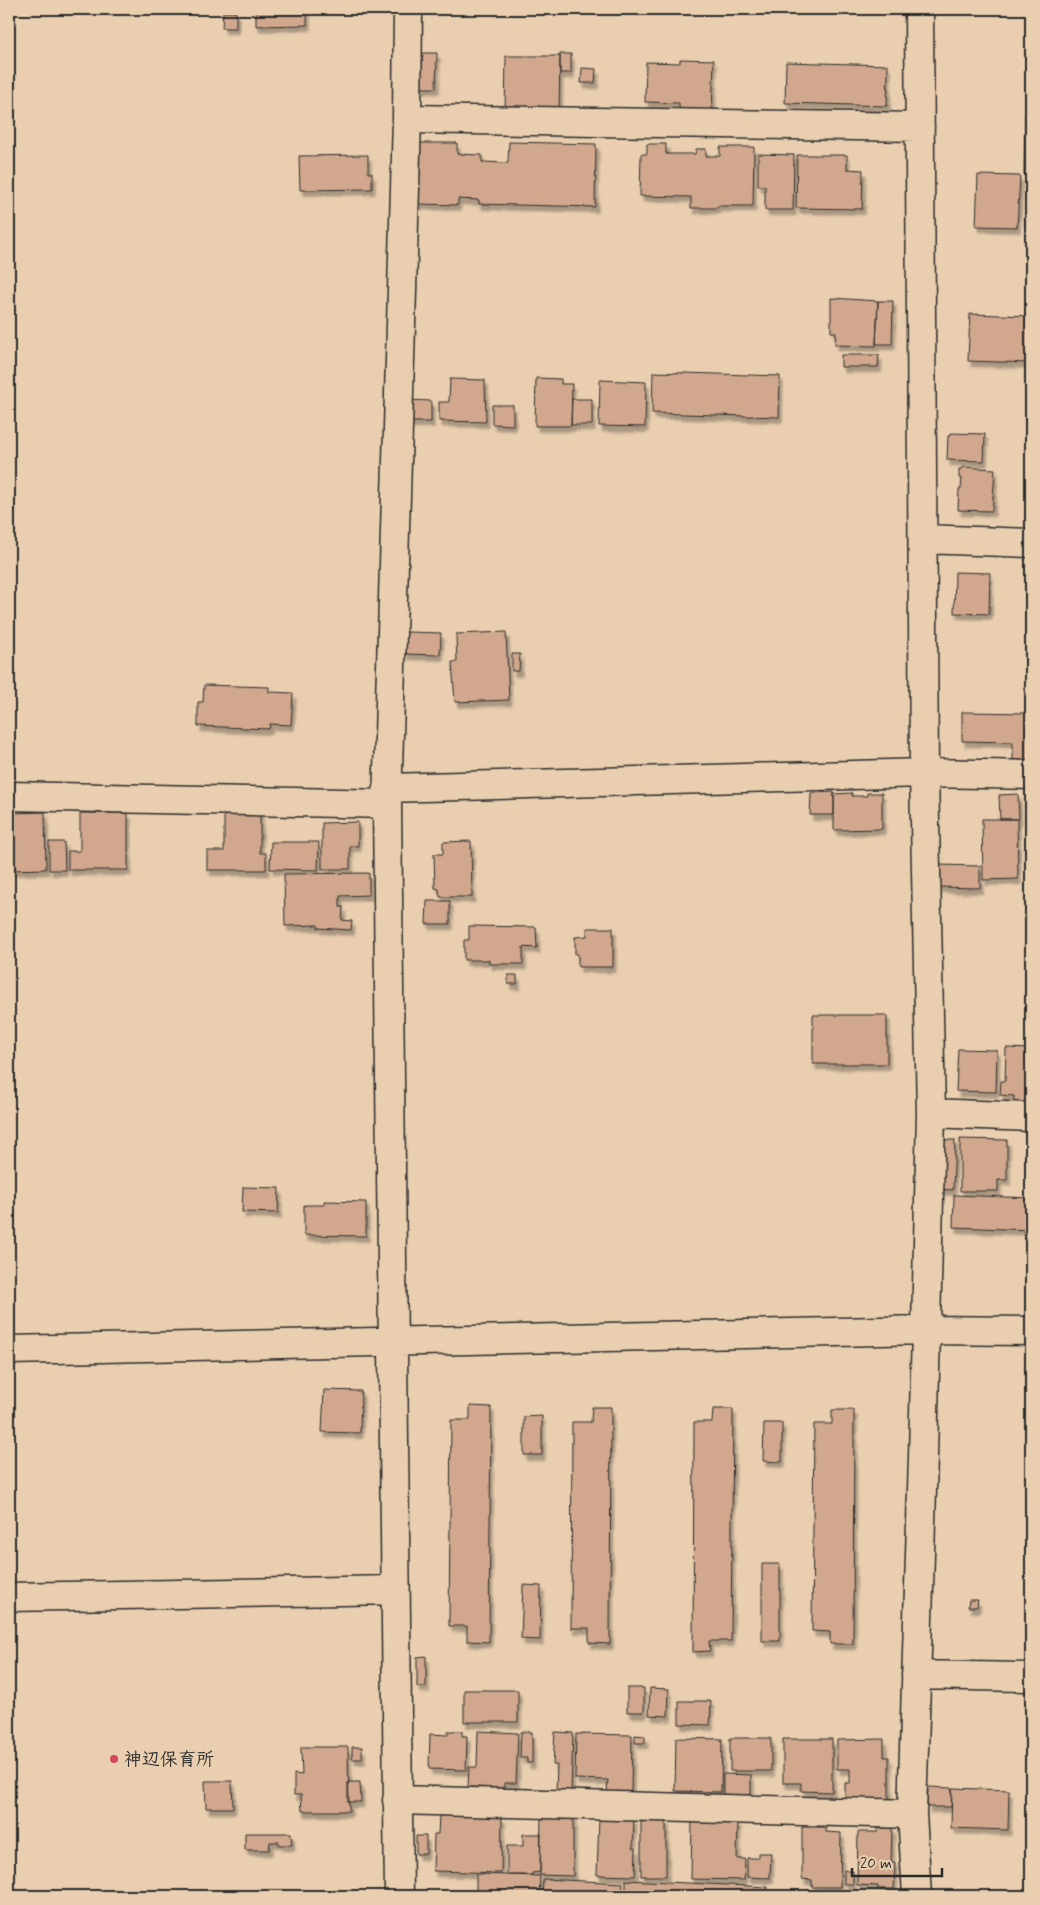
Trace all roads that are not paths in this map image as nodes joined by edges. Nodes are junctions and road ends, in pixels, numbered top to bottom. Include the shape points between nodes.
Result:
1 (408, 9) edge
2 (919, 9) edge
3 (408, 119) junction
4 (920, 127) junction
5 (923, 539) junction
6 (1031, 543) edge
7 (924, 773) junction
8 (1031, 775) edge
9 (9, 796) edge
10 (387, 796) junction
11 (931, 1113) junction
12 (1031, 1117) edge
13 (926, 1330) junction
14 (1031, 1331) edge
15 (392, 1343) junction
16 (9, 1350) edge
17 (395, 1590) junction
18 (9, 1597) edge
19 (916, 1675) junction
20 (1031, 1677) edge
21 (397, 1800) junction
22 (912, 1814) junction
23 (398, 1896) edge
24 (917, 1896) edge

1 - 3 street
2 - 4 street
3 - 4 street
3 - 10 street
4 - 5 street
5 - 6 street
5 - 7 street
7 - 8 street
7 - 10 street
7 - 11 street
9 - 10 street
10 - 15 street
11 - 12 street
11 - 13 street
13 - 14 street
13 - 15 street
13 - 19 street
15 - 16 street
15 - 17 street
17 - 18 street
17 - 21 street
19 - 20 street
19 - 22 street
21 - 22 street
21 - 23 street
22 - 24 street

